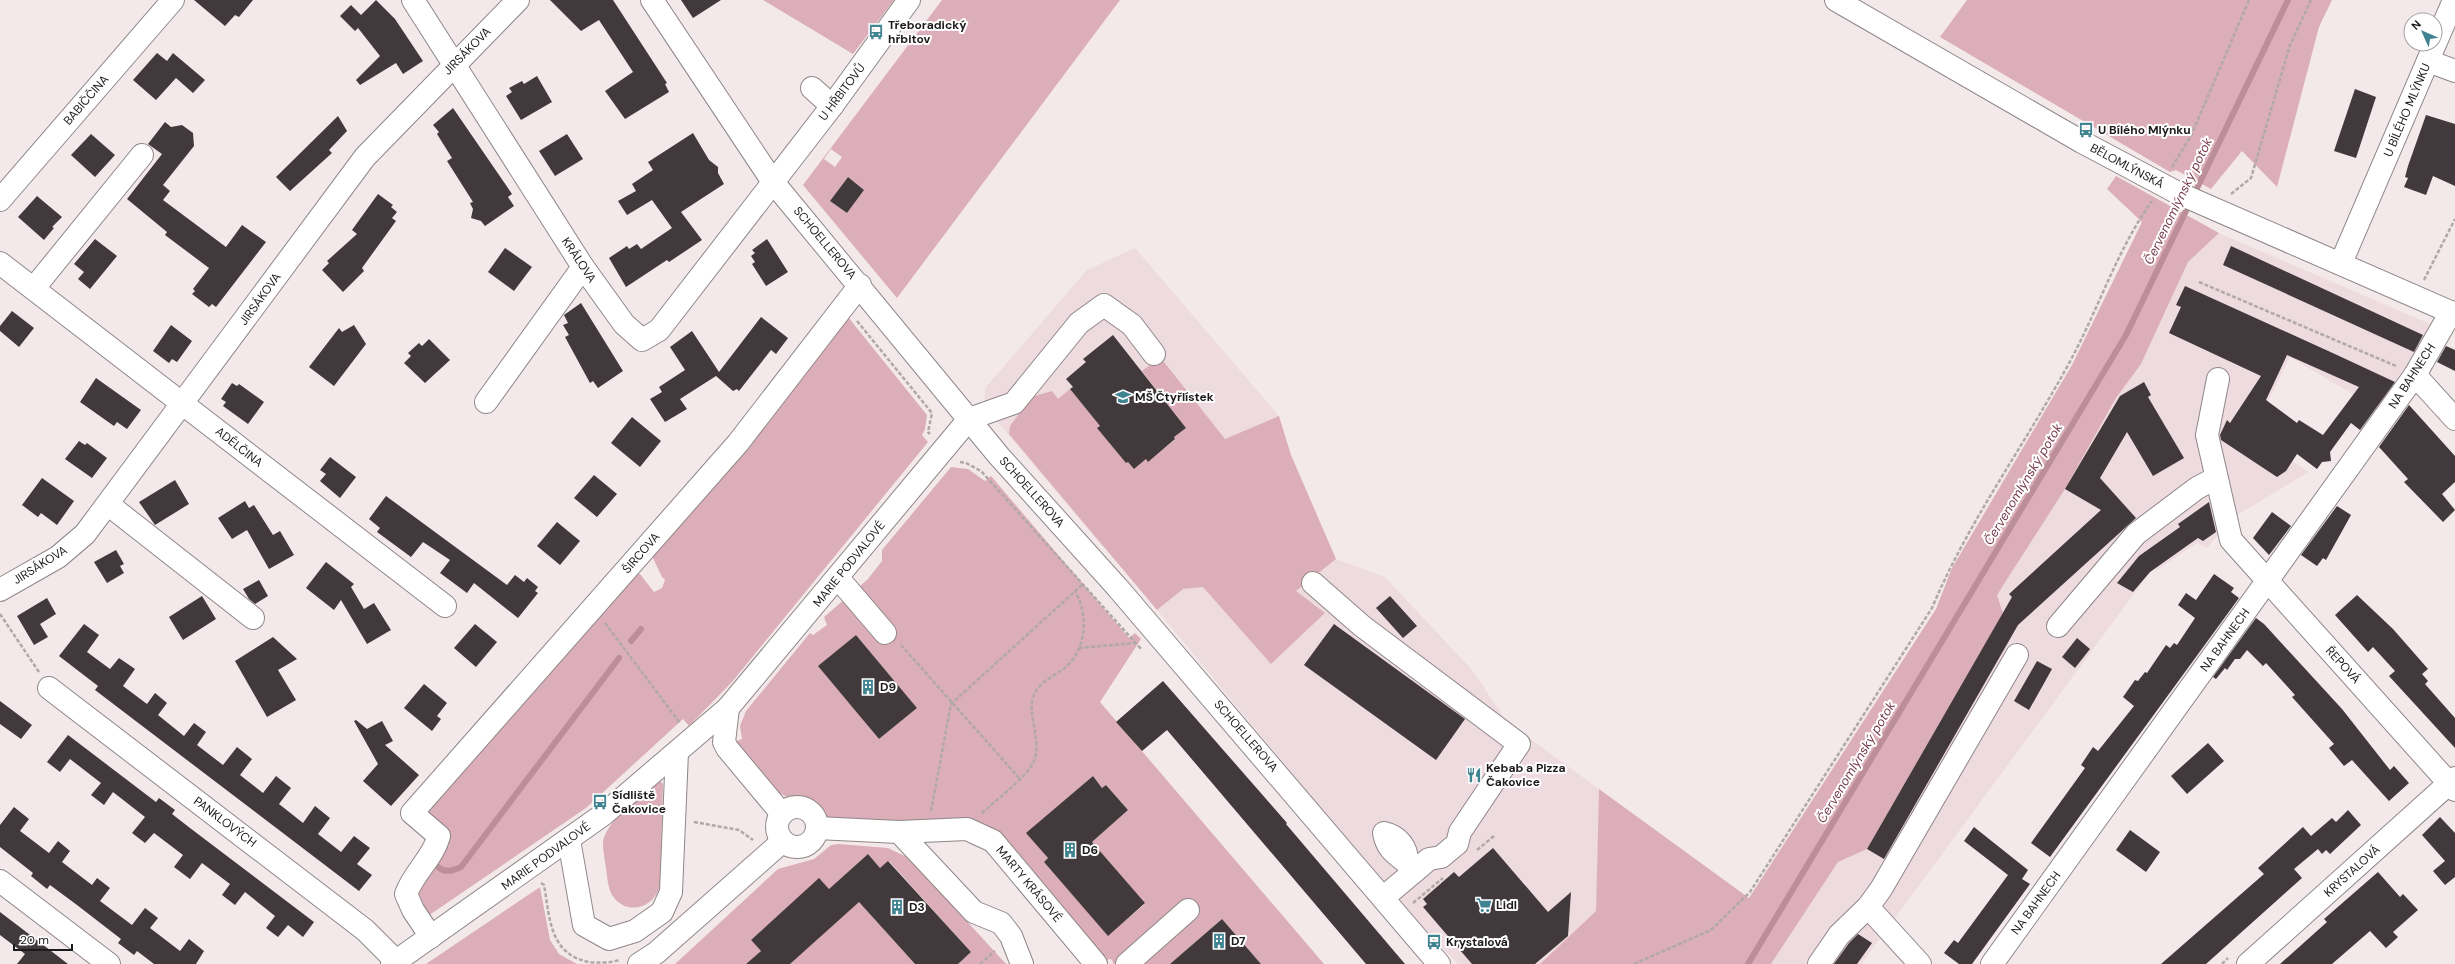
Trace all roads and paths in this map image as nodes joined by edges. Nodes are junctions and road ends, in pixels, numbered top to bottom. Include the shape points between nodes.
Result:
1 (173, 0) edge
2 (413, 0) edge
3 (518, 0) edge
4 (652, 0) edge
5 (909, 0) edge
6 (1836, 0) edge
7 (2249, 0) edge
8 (2311, 0) edge
9 (2454, 0) edge
10 (2428, 61) junction
11 (454, 64) junction
12 (2455, 71) edge
13 (812, 88) dead end
14 (832, 106) junction
15 (142, 155) dead end
16 (2167, 167) dead end
17 (773, 182) junction
18 (2156, 194) dead end
19 (0, 200) edge
20 (2213, 208) junction
21 (2455, 218) edge
22 (0, 263) edge
23 (2341, 263) junction
24 (583, 267) junction
25 (2199, 282) dead end
26 (860, 285) junction
27 (34, 288) junction
28 (2416, 296) junction
29 (843, 304) junction
30 (2453, 313) edge
31 (1154, 354) dead end
32 (2415, 374) junction
33 (2218, 379) dead end
34 (486, 402) dead end
35 (183, 403) junction
36 (969, 419) junction
37 (2455, 420) edge
38 (942, 450) junction
39 (2216, 478) junction
40 (108, 505) junction
41 (838, 578) junction
42 (2268, 580) junction
43 (1313, 583) dead end
44 (1082, 585) junction
45 (0, 590) edge
46 (1075, 591) junction
47 (445, 606) dead end
48 (593, 607) junction
49 (0, 614) edge
50 (253, 618) dead end
51 (2058, 626) dead end
52 (885, 633) joint
53 (1135, 643) junction
54 (1079, 648) junction
55 (1145, 654) dead end
56 (2017, 655) dead end
57 (49, 688) joint
58 (951, 704) junction
59 (728, 708) junction
60 (683, 746) junction
61 (1020, 779) junction
62 (2453, 784) edge
63 (782, 814) junction
64 (687, 821) dead end
65 (817, 828) junction
66 (967, 829) junction
67 (927, 831) junction
68 (899, 832) junction
69 (1494, 836) dead end
70 (569, 840) junction
71 (776, 848) junction
72 (1471, 855) dead end
73 (1447, 874) dead end
74 (0, 881) edge
75 (1384, 898) junction
76 (1868, 907) junction
77 (1412, 909) dead end
78 (1188, 910) dead end
79 (431, 937) junction
80 (394, 963) edge
81 (109, 964) edge
82 (638, 964) edge
83 (1022, 964) edge
84 (1096, 964) edge
85 (1127, 964) edge
86 (1439, 964) edge
87 (1634, 964) edge
88 (1819, 964) edge
89 (1920, 964) edge
90 (1992, 964) edge
91 (2248, 964) edge

1 - 19 street, BABIČČINA
2 - 11 street, KRÁLOVA
3 - 11 street, JIRSÁKOVA
4 - 17 street, SCHOELLEROVA
5 - 14 street, U HŘBITOVŮ
6 - 20 street, BĚLOMLÝNSKÁ via 2082,142 2178,193
7 - 16 path via 2191,136 2170,169
8 - 20 path via 2290,45 2251,178
9 - 10 street, U BÍLÉHO MLÝNKU
10 - 12 street
10 - 23 street, U BÍLÉHO MLÝNKU
11 - 24 street, KRÁLOVA
11 - 35 street, JIRSÁKOVA via 365,157
13 - 14 street
14 - 17 street, U HŘBITOVŮ
15 - 27 street
17 - 24 street, KRÁLOVA via 659,330 642,340 624,324
17 - 26 street, SCHOELLEROVA
18 - 87 path via 2136,223 2068,364 1949,566 1932,608 1750,892 1711,930
20 - 23 street, BĚLOMLÝNSKÁ
21 - 28 path
22 - 27 street, ADÉLČINA
23 - 28 street, BĚLOMLÝNSKÁ
24 - 34 street
25 - 32 path
26 - 29 street, ŠIRCOVA
26 - 36 street, SCHOELLEROVA
27 - 35 street, ADÉLČINA
28 - 30 street, BĚLOMLÝNSKÁ
29 - 38 path via 932,413 928,432
29 - 48 street, ŠIRCOVA via 738,443
30 - 32 street, NA BAHNECH
31 - 36 street via 1132,325 1104,305 1079,323 1014,403
32 - 37 street
32 - 42 street, NA BAHNECH
33 - 39 street via 2207,435
35 - 40 street, JIRSÁKOVA
35 - 47 street, ADÉLČINA
36 - 38 street, MARIE PODVALOVÉ
36 - 75 street, SCHOELLEROVA via 999,456 1123,592
38 - 41 street, MARIE PODVALOVÉ
38 - 44 path via 950,461 966,463 981,471
39 - 42 street, ŘEPOVÁ via 2231,540
39 - 51 street via 2197,488 2136,534
40 - 45 street, JIRSÁKOVA via 85,534 58,557
40 - 50 street
41 - 52 street
41 - 59 street, MARIE PODVALOVÉ
42 - 62 street, ŘEPOVÁ
42 - 90 street, NA BAHNECH
43 - 75 street via 1362,626 1520,744 1460,832 1447,833
44 - 46 path
44 - 53 path
46 - 54 path via 1084,619 1084,633
46 - 58 path
48 - 60 path via 682,725
48 - 79 street, ŠIRCOVA via 412,812 439,836 436,848 411,880 406,894
49 - 57 path
52 - 58 path via 902,646
53 - 54 path
53 - 55 path
54 - 61 path via 1068,665 1041,685 1034,694 1034,761
56 - 76 street via 1881,889
57 - 80 street, PANKLOVÝCH via 365,930
58 - 61 path
58 - 67 path
59 - 60 street, MARIE PODVALOVÉ
59 - 63 street via 724,742 727,748
60 - 70 street, MARIE PODVALOVÉ via 604,814
60 - 70 street via 671,892 662,912 635,931 609,939 584,925
61 - 66 path
62 - 91 street, KRYSTALOVÁ
63 - 65 street via 792,808 804,808 814,816
63 - 71 street via 777,828
64 - 71 path via 739,830 758,843
65 - 68 street, MARTY KRÁSOVÉ
65 - 71 street via 812,840 801,846
66 - 67 street, MARTY KRÁSOVÉ
66 - 84 street, MARTY KRÁSOVÉ via 993,841
67 - 68 street, MARTY KRÁSOVÉ
68 - 83 street via 974,912 1000,924 1011,936
69 - 72 path
70 - 79 street, MARIE PODVALOVÉ
71 - 82 street via 656,952
73 - 77 path via 1413,903
74 - 81 street
75 - 86 street, SCHOELLEROVA
76 - 88 street via 1840,935
76 - 89 street
78 - 85 street
79 - 80 street, MARIE PODVALOVÉ

